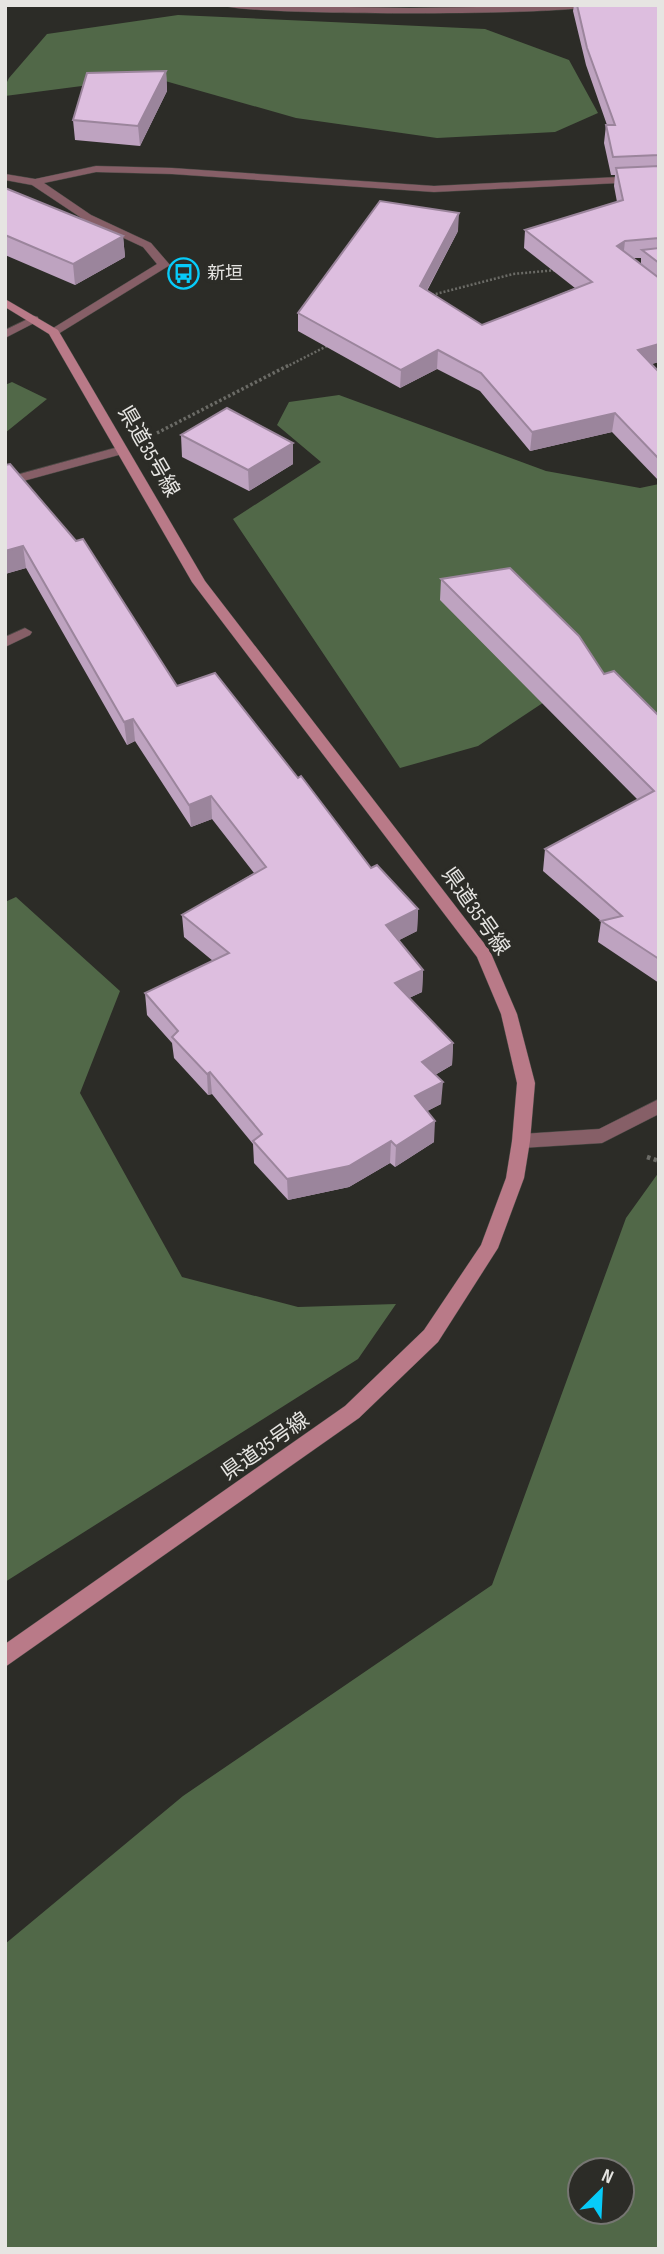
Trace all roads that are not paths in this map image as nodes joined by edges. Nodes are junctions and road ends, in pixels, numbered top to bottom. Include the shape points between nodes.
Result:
1 (226, 5) edge
2 (593, 5) edge
3 (5, 177) edge
4 (659, 178) edge
5 (35, 182) junction
6 (5, 302) edge
7 (34, 319) junction
8 (54, 332) junction
9 (5, 335) edge
10 (122, 450) junction
11 (5, 482) edge
12 (25, 632) dead end
13 (5, 643) edge
14 (659, 1106) edge
15 (521, 1140) junction
16 (5, 1657) edge

1 - 2 street via 354,12
3 - 5 street
4 - 5 street via 434,189 96,169
5 - 8 street via 87,217 147,246 164,265
6 - 7 main road, 県道35号線
7 - 8 main road, 県道35号線
7 - 9 street
8 - 10 main road, 県道35号線
10 - 11 street
10 - 15 main road, 県道35号線 via 199,582 484,955 509,1014 526,1083
12 - 13 street
14 - 15 street via 602,1136
15 - 16 main road, 県道35号線 via 515,1178 489,1248 431,1336 352,1412

